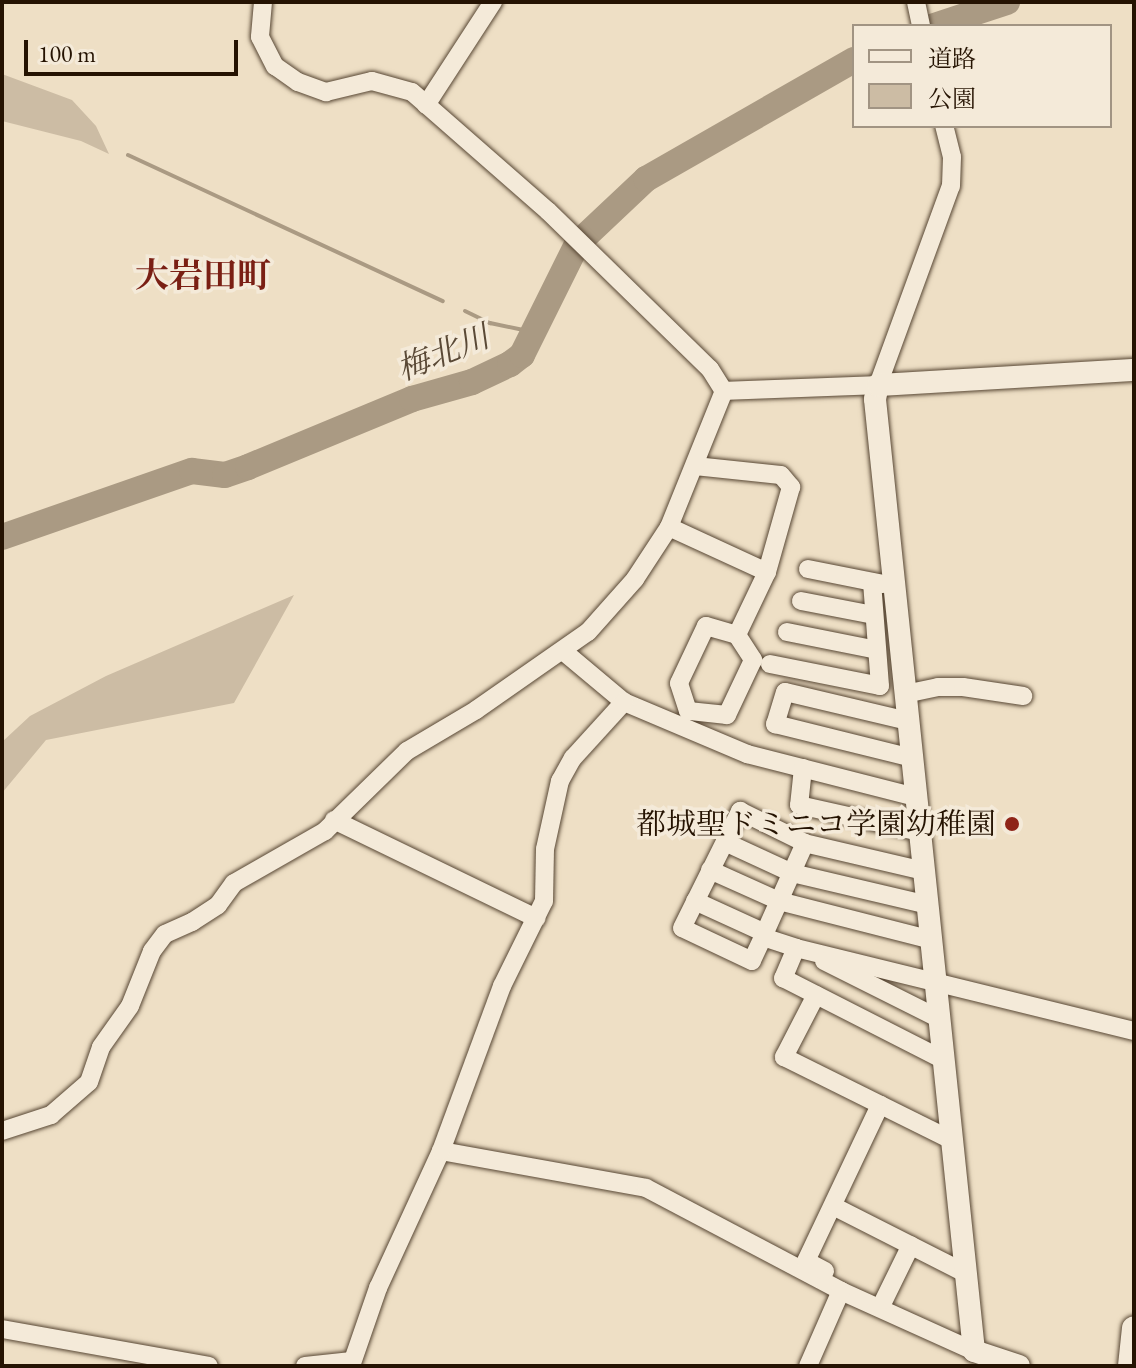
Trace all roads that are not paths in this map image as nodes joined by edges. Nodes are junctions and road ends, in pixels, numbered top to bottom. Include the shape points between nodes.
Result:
1 (263, 2) edge
2 (493, 2) edge
3 (916, 2) edge
4 (921, 24) edge
5 (426, 105) junction
6 (945, 128) edge
7 (1134, 370) edge
8 (878, 385) junction
9 (724, 391) junction
10 (695, 466) junction
11 (669, 527) junction
12 (808, 569) dead end
13 (767, 572) junction
14 (883, 584) junction
15 (801, 601) dead end
16 (874, 615) junction
17 (787, 632) dead end
18 (737, 635) junction
19 (877, 650) junction
20 (563, 651) junction
21 (770, 664) dead end
22 (905, 694) junction
23 (1023, 696) dead end
24 (624, 702) junction
25 (908, 721) junction
26 (912, 758) junction
27 (803, 768) junction
28 (916, 797) junction
29 (799, 805) junction
30 (334, 820) junction
31 (920, 832) junction
32 (725, 842) junction
33 (802, 842) junction
34 (710, 870) junction
35 (924, 871) junction
36 (792, 873) junction
37 (695, 901) junction
38 (779, 901) junction
39 (928, 905) junction
40 (536, 918) junction
41 (764, 935) junction
42 (932, 940) junction
43 (796, 948) junction
44 (936, 980) junction
45 (816, 995) junction
46 (940, 1019) junction
47 (1134, 1031) edge
48 (944, 1060) junction
49 (880, 1105) junction
50 (2, 1131) edge
51 (953, 1141) junction
52 (441, 1151) junction
53 (833, 1206) junction
54 (911, 1245) junction
55 (967, 1274) junction
56 (841, 1291) junction
57 (884, 1300) junction
58 (1134, 1328) edge
59 (2, 1329) edge
60 (953, 1330) dead end
61 (974, 1351) junction
62 (352, 1364) edge
63 (209, 1366) edge
64 (305, 1366) edge
65 (808, 1366) edge
66 (1019, 1366) edge
67 (1130, 1366) edge

1 - 5 street via 264,52 298,82 326,92 372,81 392,84
2 - 5 street
3 - 4 street
5 - 9 street via 548,211 710,369
6 - 8 street via 952,157 951,186
7 - 8 street
8 - 9 street
8 - 14 street
9 - 10 street
10 - 11 street
10 - 13 street via 781,475 791,487
11 - 13 street
11 - 20 street via 617,600
12 - 14 street
13 - 18 street
14 - 16 street
14 - 22 street
15 - 16 street
16 - 19 street
17 - 19 street
18 - 18 street via 753,660 727,715 688,711 679,683 706,626
19 - 21 street via 880,686
20 - 24 street
20 - 30 street via 407,751
22 - 23 street via 963,687
22 - 25 street
24 - 27 street via 747,754
24 - 40 street via 573,758 560,781 545,849 547,886
25 - 26 street
25 - 26 street via 785,692 775,724
26 - 28 street
27 - 28 street
27 - 29 street
28 - 31 street
29 - 31 street
29 - 33 street
30 - 40 street
30 - 50 street via 325,831 234,883 218,905 165,934 152,951 130,1006 101,1047 89,1082 51,1115
31 - 35 street
32 - 33 street via 740,811
32 - 34 street
32 - 36 street
33 - 35 street
33 - 36 street
34 - 37 street
34 - 38 street
35 - 39 street
36 - 38 street
36 - 39 street
37 - 41 street
37 - 41 street via 682,928 752,961
38 - 41 street
38 - 42 street
39 - 42 street
40 - 52 street via 502,986
41 - 43 street
42 - 44 street
43 - 44 street
43 - 45 street via 783,978
43 - 46 street
44 - 46 street
44 - 47 street
45 - 48 street
45 - 49 street via 784,1057
46 - 48 street
48 - 51 street
49 - 51 street
49 - 53 street
51 - 55 street
52 - 56 street via 646,1188
52 - 62 street via 378,1288
53 - 54 street
53 - 57 street via 806,1261
54 - 55 street
54 - 57 street
55 - 61 street
56 - 61 street
56 - 65 street
57 - 60 street
58 - 67 main road
59 - 63 street
61 - 66 street
62 - 64 street

